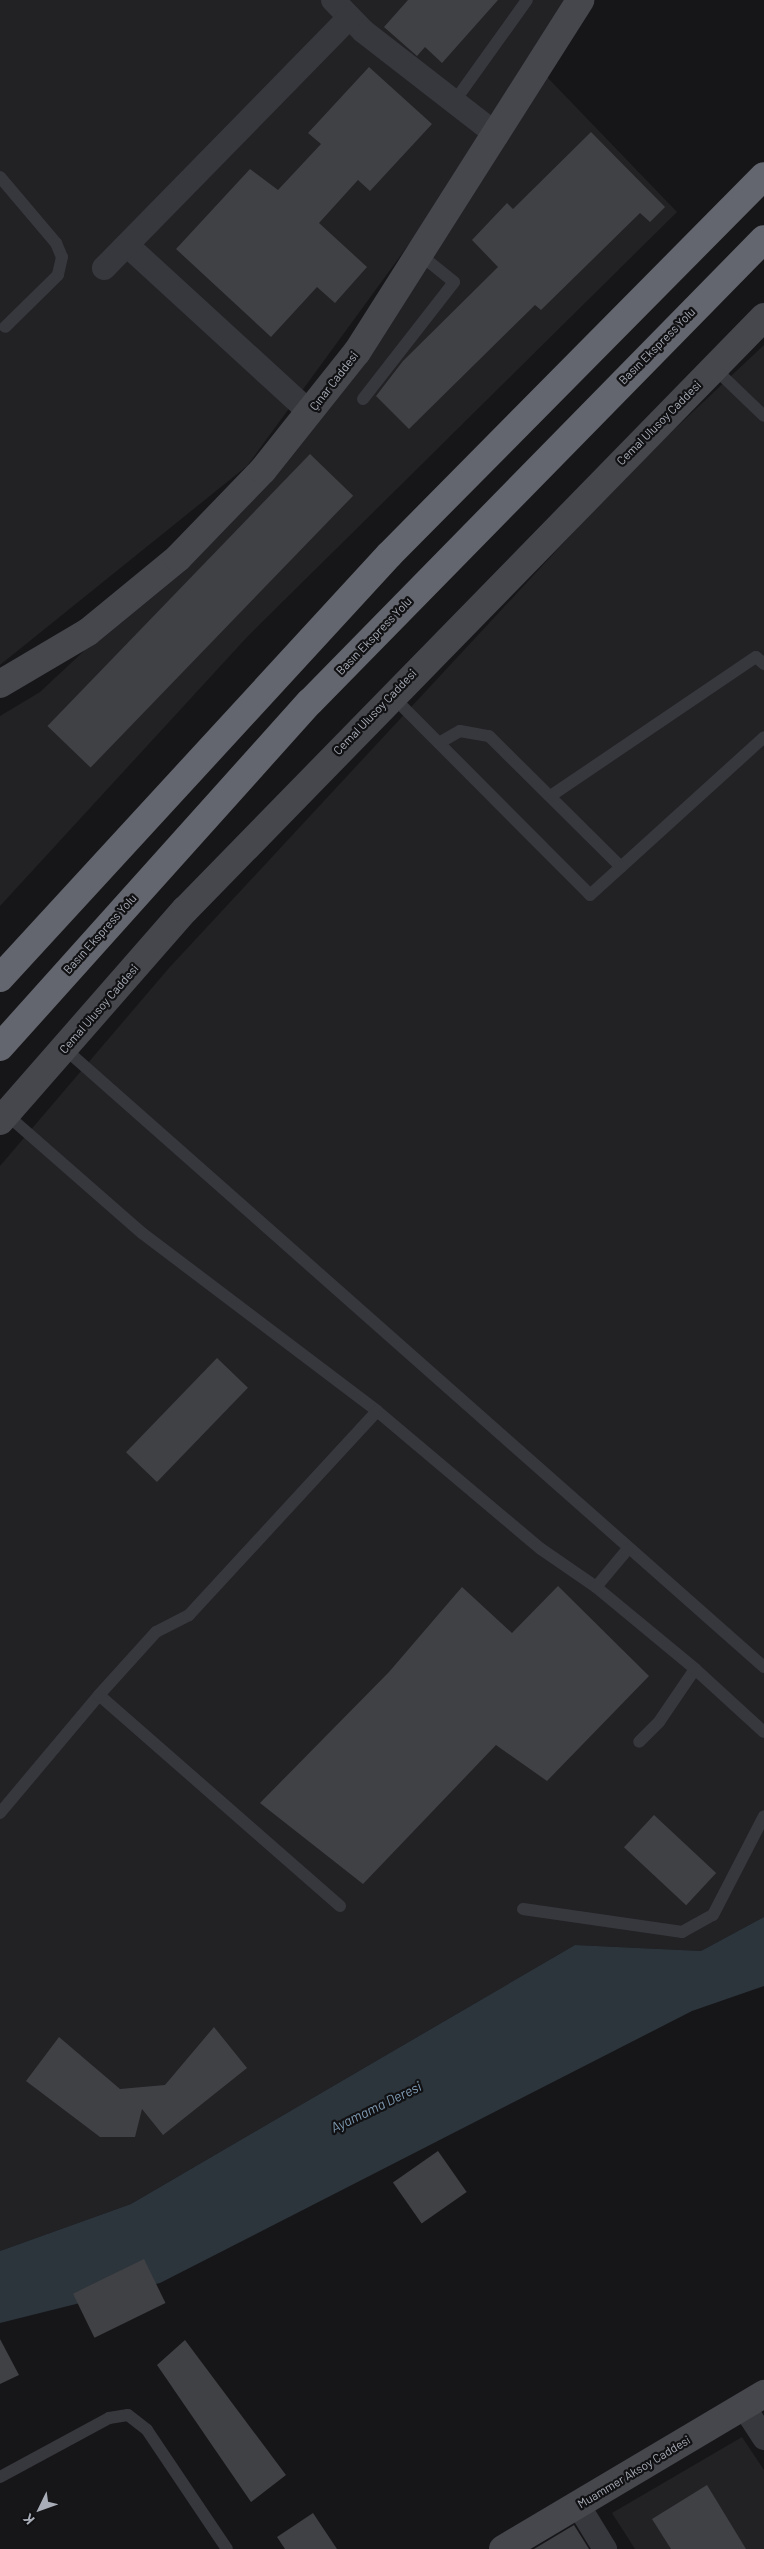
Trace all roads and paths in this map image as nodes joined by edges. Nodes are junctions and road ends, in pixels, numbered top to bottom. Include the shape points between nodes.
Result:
1 (333, 0) edge
2 (527, 0) edge
3 (580, 0) edge
4 (350, 17) junction
5 (454, 102) junction
6 (496, 134) junction
7 (764, 176) edge
8 (0, 177) edge
9 (764, 240) edge
10 (127, 245) junction
11 (418, 253) junction
12 (104, 268) dead end
13 (764, 317) edge
14 (5, 326) dead end
15 (714, 368) junction
16 (363, 399) dead end
17 (309, 412) junction
18 (764, 416) edge
19 (764, 664) edge
20 (0, 684) edge
21 (391, 695) junction
22 (764, 737) edge
23 (439, 743) junction
24 (552, 795) junction
25 (620, 867) junction
26 (0, 978) edge
27 (0, 1047) edge
28 (65, 1049) junction
29 (3, 1117) edge
30 (377, 1411) junction
31 (627, 1550) junction
32 (596, 1587) junction
33 (764, 1667) edge
34 (695, 1669) junction
35 (99, 1695) junction
36 (764, 1732) edge
37 (639, 1742) dead end
38 (0, 1813) edge
39 (764, 1816) edge
40 (340, 1906) dead end
41 (523, 1909) dead end
42 (754, 2400) edge
43 (764, 2438) edge
44 (0, 2477) edge
45 (578, 2505) junction
46 (227, 2549) edge
47 (503, 2549) edge
48 (605, 2549) edge

1 - 4 street
2 - 5 lane
3 - 6 main road, Çınar Caddesi
4 - 5 street
4 - 10 street
5 - 6 street
6 - 11 main road, Çınar Caddesi
7 - 26 highway via 389,555
8 - 14 lane via 56,243 62,257 58,275
9 - 27 highway, Basın Ekspress Yolu via 310,702
10 - 12 street
10 - 17 street
11 - 16 lane via 454,282
11 - 17 main road, Çınar Caddesi via 357,352
13 - 15 main road, Cemal Ulusoy Caddesi
15 - 18 lane
15 - 21 main road, Cemal Ulusoy Caddesi
17 - 20 main road, Çınar Caddesi via 263,470 178,558 88,632
19 - 24 lane via 756,657
21 - 23 lane
21 - 28 main road, Cemal Ulusoy Caddesi via 185,910
22 - 25 lane
23 - 24 lane via 460,731 489,736
23 - 25 lane via 590,895
24 - 25 lane
28 - 29 main road, Cemal Ulusoy Caddesi
28 - 31 lane
29 - 30 lane via 142,1233
30 - 32 lane via 541,1549
30 - 35 lane via 189,1615 156,1632
31 - 32 lane
31 - 33 lane
32 - 34 lane
34 - 36 lane
34 - 37 lane via 659,1722
35 - 38 lane
35 - 40 lane
39 - 41 lane via 713,1915 682,1932
42 - 43 street
42 - 45 main road, Muammer Aksoy Caddesi
44 - 46 lane via 109,2418 128,2415 147,2430
45 - 47 main road, Muammer Aksoy Caddesi
45 - 48 street

